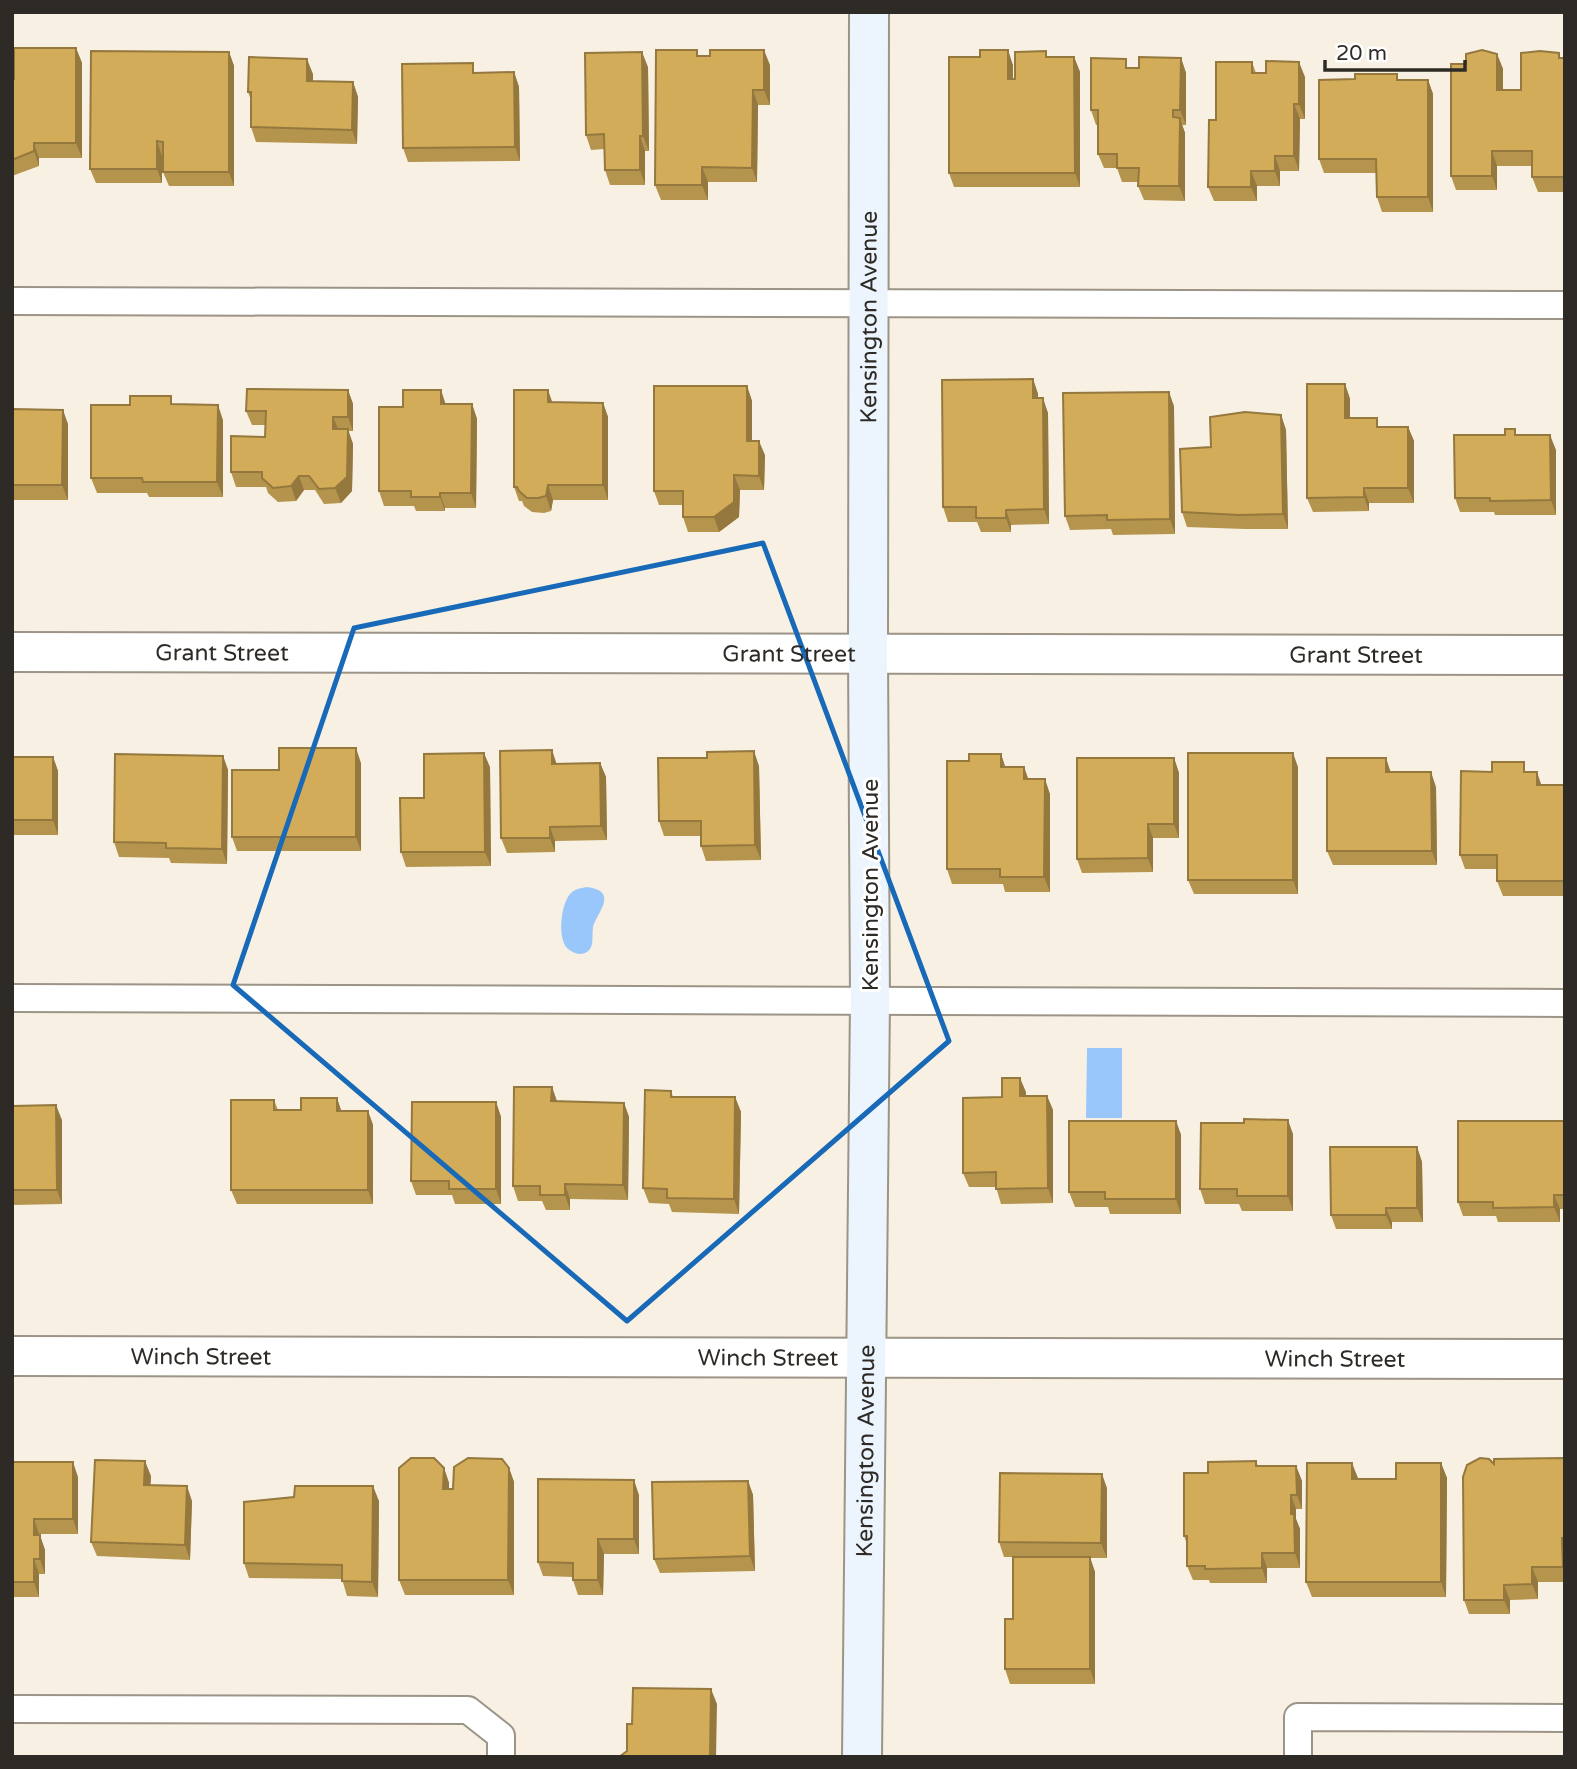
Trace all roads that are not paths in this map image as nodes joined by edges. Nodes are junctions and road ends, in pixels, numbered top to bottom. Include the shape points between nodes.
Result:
1 (869, 12) edge
2 (12, 301) edge
3 (868, 303) junction
4 (1565, 305) edge
5 (12, 652) edge
6 (868, 653) junction
7 (1565, 655) edge
8 (12, 998) edge
9 (870, 1001) junction
10 (1565, 1003) edge
11 (12, 1356) edge
12 (867, 1358) junction
13 (1565, 1359) edge
14 (12, 1709) edge
15 (1565, 1718) edge
16 (501, 1757) edge
17 (862, 1757) edge
18 (1298, 1757) edge

1 - 3 street, Kensington Avenue
2 - 3 lane
3 - 4 lane
3 - 6 street, Kensington Avenue
5 - 6 street, Grant Street
6 - 7 street, Grant Street
6 - 9 street, Kensington Avenue
8 - 9 lane
9 - 10 lane
9 - 12 street, Kensington Avenue
11 - 12 street, Winch Street
12 - 13 street, Winch Street
12 - 17 street, Kensington Avenue
14 - 16 lane via 468,1710 501,1736
15 - 18 lane via 1298,1717

